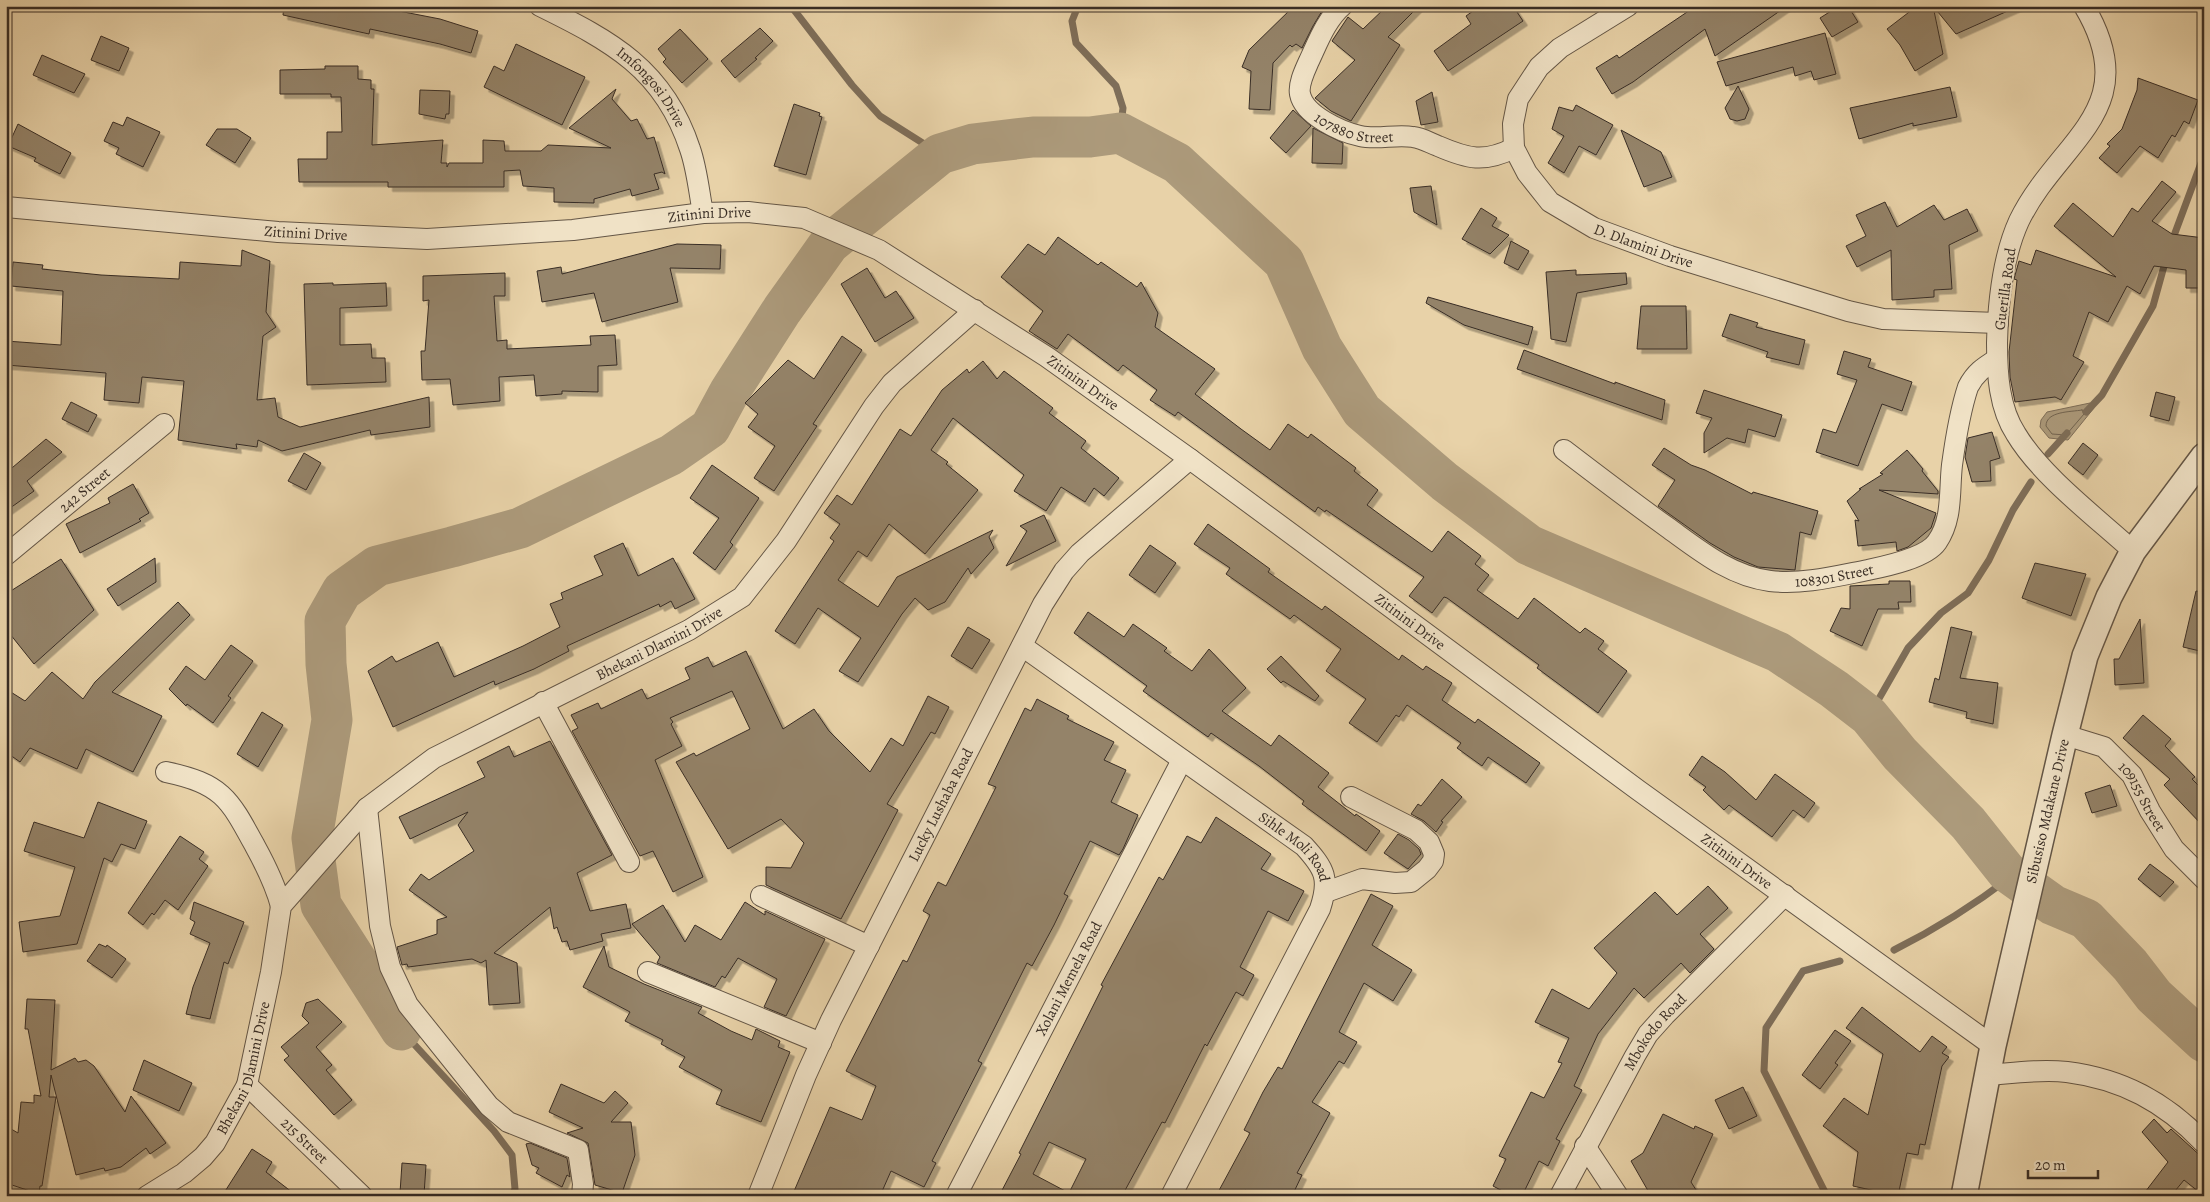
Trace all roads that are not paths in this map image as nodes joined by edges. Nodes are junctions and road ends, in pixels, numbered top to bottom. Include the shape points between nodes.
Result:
1 (540, 6) edge
2 (1342, 6) edge
3 (1628, 6) edge
4 (2084, 6) edge
5 (1514, 148) junction
6 (6, 207) edge
7 (703, 213) junction
8 (974, 310) junction
9 (1998, 323) junction
10 (1997, 359) junction
11 (164, 424) dead end
12 (1564, 450) dead end
13 (2204, 456) edge
14 (1190, 459) junction
15 (2133, 552) junction
16 (6, 555) edge
17 (1022, 646) junction
18 (543, 702) junction
19 (2065, 735) junction
20 (1182, 760) junction
21 (166, 772) dead end
22 (1351, 797) dead end
23 (367, 808) junction
24 (629, 862) dead end
25 (2204, 878) edge
26 (1326, 892) junction
27 (1785, 895) junction
28 (760, 896) dead end
29 (287, 899) junction
30 (869, 946) junction
31 (648, 972) dead end
32 (820, 1043) junction
33 (1993, 1046) junction
34 (1987, 1075) junction
35 (247, 1085) junction
36 (2203, 1142) edge
37 (1585, 1146) junction
38 (1966, 1195) edge
39 (147, 1196) edge
40 (362, 1196) edge
41 (582, 1196) edge
42 (758, 1196) edge
43 (956, 1196) edge
44 (1171, 1196) edge
45 (1560, 1196) edge
46 (1618, 1196) edge

1 - 7 street, Imfongosi Drive via 592,32 633,60 663,92 681,124 691,151
2 - 5 street, 107880 Street via 1326,26 1300,93 1304,104 1323,120 1338,130 1361,136 1416,137 1457,155 1473,158 1484,159
3 - 5 street, D. Dlamini Drive via 1560,48 1538,67 1518,99 1513,124
4 - 9 street, Guerilla Road via 2096,25 2104,49 2107,66 2104,92 2097,112 2032,200 2012,237
5 - 9 street, D. Dlamini Drive via 1527,173 1550,202 1594,228 1670,256 1848,311 1892,320
6 - 7 street, Zitinini Drive via 278,232 427,239 573,230
7 - 8 street, Zitinini Drive via 748,212 804,218 879,250
8 - 14 street, Zitinini Drive via 1047,357
8 - 18 street, Bhekani Dlamini Drive via 892,383 786,541 742,597 689,630
9 - 10 street, Guerilla Road
10 - 12 street, 108301 Street via 1982,367 1968,387 1952,465 1944,531 1936,544 1921,554 1890,565 1793,582 1748,577 1729,569 1635,505
10 - 15 street, Guerilla Road via 2006,416 2029,454
11 - 16 street, 242 Street
13 - 15 street, Sibusiso Mdakane Drive
14 - 17 street, Lucky Lushaba Road via 1080,552 1043,604
14 - 27 street, Zitinini Drive
15 - 19 street, Sibusiso Mdakane Drive via 2109,597 2085,656
17 - 20 street, Sihle Moli Road
17 - 30 street, Lucky Lushaba Road
18 - 23 street, Bhekani Dlamini Drive via 434,758
18 - 24 street
19 - 25 street, 109155 Street via 2104,747 2132,774 2174,849
19 - 33 street, Sibusiso Mdakane Drive
20 - 26 street, Sihle Moli Road via 1304,846 1319,863 1326,878
20 - 43 street, Xolani Memela Road
21 - 29 street, Bhekani Dlamini Drive via 204,783 226,799 236,810 276,885
22 - 26 street via 1416,830 1430,842 1433,861 1411,882 1362,879
23 - 29 street, Bhekani Dlamini Drive
23 - 41 street via 380,926 390,967 408,1005 489,1106 508,1122 578,1150
26 - 44 street, Sihle Moli Road
27 - 33 street, Zitinini Drive
27 - 37 street, Mbokodo Road via 1648,1034
28 - 30 street
29 - 35 street, Bhekani Dlamini Drive
30 - 32 street, Lucky Lushaba Road
31 - 32 street
32 - 42 street, Lucky Lushaba Road
33 - 34 street, Sibusiso Mdakane Drive
34 - 36 street via 2067,1072 2126,1085 2186,1124
34 - 38 street, Sibusiso Mdakane Drive
35 - 39 street, Bhekani Dlamini Drive via 203,1157
35 - 40 street, 215 Street
37 - 45 street, Mbokodo Road
37 - 46 street

